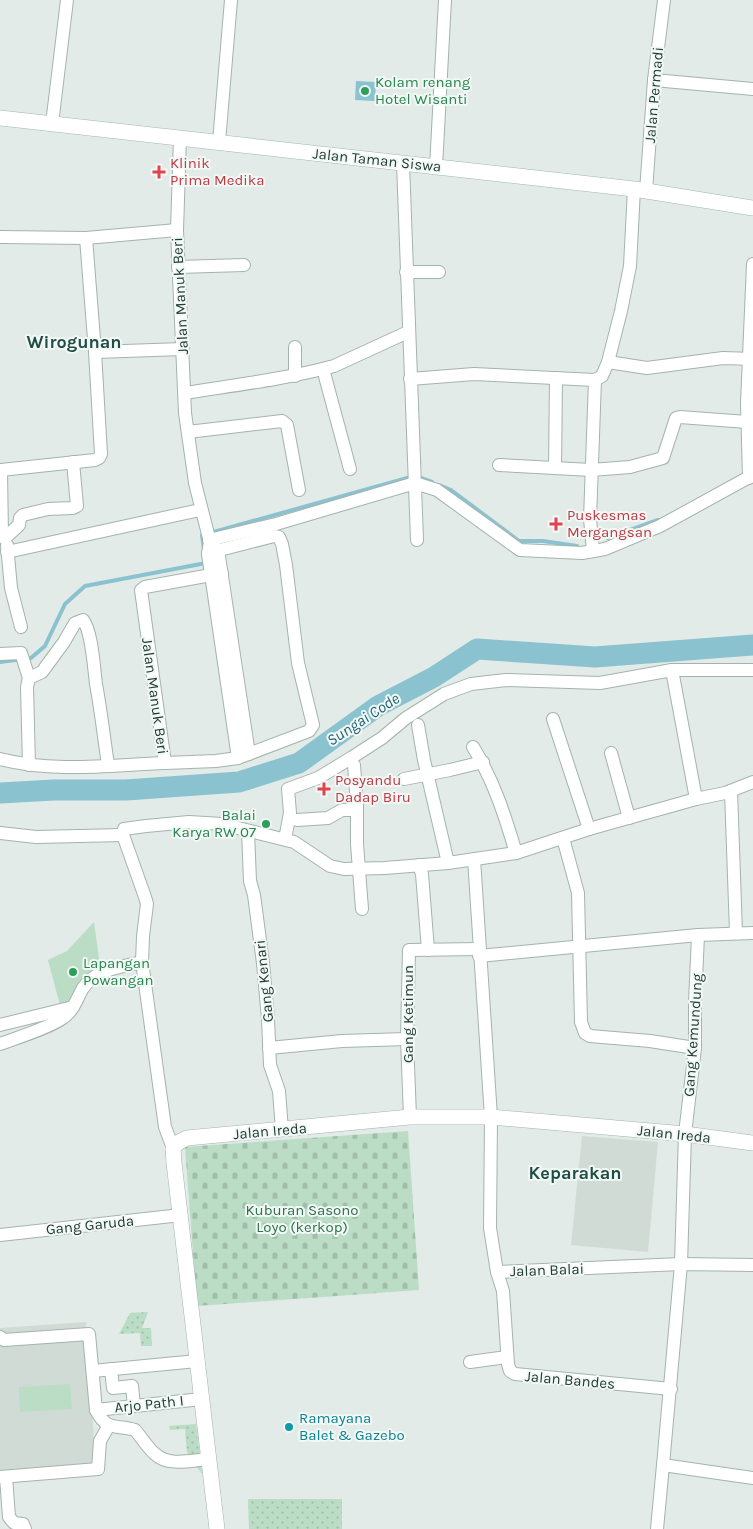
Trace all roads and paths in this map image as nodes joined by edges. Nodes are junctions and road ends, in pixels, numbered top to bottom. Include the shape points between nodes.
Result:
1 (67, 0) edge
2 (231, 0) edge
3 (445, 0) edge
4 (664, 0) edge
5 (654, 80) junction
6 (753, 89) edge
7 (0, 118) edge
8 (52, 124) junction
9 (180, 138) junction
10 (219, 142) junction
11 (403, 163) junction
12 (436, 167) junction
13 (640, 190) junction
14 (753, 208) edge
15 (177, 230) junction
16 (0, 237) edge
17 (86, 238) junction
18 (753, 264) edge
19 (244, 265) dead end
20 (178, 268) junction
21 (406, 272) junction
22 (439, 272) dead end
23 (752, 282) edge
24 (408, 332) junction
25 (295, 347) dead end
26 (183, 349) junction
27 (96, 352) junction
28 (751, 359) edge
29 (608, 362) junction
30 (323, 369) junction
31 (295, 376) junction
32 (556, 378) junction
33 (410, 379) junction
34 (595, 380) junction
35 (185, 393) junction
36 (749, 419) edge
37 (188, 432) junction
38 (73, 462) junction
39 (498, 465) dead end
40 (555, 468) junction
41 (350, 469) dead end
42 (591, 470) junction
43 (751, 476) edge
44 (415, 483) junction
45 (300, 490) dead end
46 (200, 510) junction
47 (3, 537) edge
48 (417, 540) dead end
49 (211, 546) junction
50 (593, 551) junction
51 (7, 552) junction
52 (217, 574) junction
53 (21, 627) dead end
54 (90, 640) junction
55 (64, 642) junction
56 (0, 654) edge
57 (672, 670) junction
58 (753, 670) edge
59 (29, 678) junction
60 (553, 719) dead end
61 (418, 725) dead end
62 (474, 748) dead end
63 (611, 753) dead end
64 (244, 756) junction
65 (0, 759) edge
66 (483, 762) junction
67 (165, 763) junction
68 (29, 765) junction
69 (354, 765) dead end
70 (108, 766) junction
71 (428, 775) junction
72 (404, 779) dead end
73 (753, 782) edge
74 (731, 791) junction
75 (696, 799) junction
76 (356, 810) junction
77 (629, 818) junction
78 (297, 820) dead end
79 (589, 829) junction
80 (248, 831) junction
81 (0, 833) edge
82 (123, 835) junction
83 (563, 838) junction
84 (285, 839) junction
85 (516, 853) junction
86 (474, 859) junction
87 (448, 862) junction
88 (419, 865) junction
89 (359, 869) junction
90 (362, 909) dead end
91 (736, 933) junction
92 (753, 933) edge
93 (698, 935) junction
94 (580, 948) junction
95 (428, 950) junction
96 (479, 952) junction
97 (142, 962) junction
98 (73, 1007) junction
99 (0, 1025) edge
100 (407, 1039) junction
101 (0, 1044) edge
102 (269, 1048) junction
103 (695, 1048) junction
104 (410, 1117) junction
105 (490, 1117) junction
106 (282, 1130) junction
107 (685, 1134) junction
108 (753, 1143) edge
109 (173, 1148) junction
110 (181, 1215) junction
111 (0, 1236) edge
112 (681, 1264) junction
113 (753, 1265) edge
114 (497, 1272) junction
115 (0, 1337) edge
116 (507, 1357) junction
117 (197, 1361) junction
118 (470, 1362) dead end
119 (111, 1369) junction
120 (93, 1371) junction
121 (671, 1389) junction
122 (202, 1399) junction
123 (134, 1406) junction
124 (96, 1410) junction
125 (109, 1424) junction
126 (209, 1459) junction
127 (664, 1465) junction
128 (3, 1477) edge
129 (753, 1478) edge
130 (25, 1529) edge
131 (217, 1529) edge
132 (657, 1529) edge

1 - 8 street
2 - 10 street
3 - 12 street
4 - 5 street, Jalan Permadi
5 - 6 street
5 - 13 street, Jalan Permadi
7 - 8 street, Jalan Taman Siswa
8 - 9 street, Jalan Taman Siswa
9 - 10 street, Jalan Taman Siswa
9 - 15 street, Jalan Manuk Beri
10 - 11 street, Jalan Taman Siswa
11 - 12 street, Jalan Taman Siswa
11 - 21 street
12 - 13 street, Jalan Taman Siswa
13 - 14 street, Jalan Taman Siswa
13 - 29 street, Jalan Permadi via 630,266
15 - 17 street
15 - 20 street, Jalan Manuk Beri
16 - 17 street
17 - 27 street
18 - 23 street
19 - 20 street
20 - 26 street, Jalan Manuk Beri
21 - 22 street
21 - 24 street
23 - 28 street
24 - 30 street
24 - 33 street
25 - 31 street
26 - 27 street
26 - 35 street, Jalan Manuk Beri
27 - 38 street via 101,454 95,460
28 - 29 street via 723,358 647,368
28 - 36 street
29 - 34 street via 602,376
30 - 31 street
30 - 41 street
31 - 35 street
32 - 33 street via 474,374
32 - 34 street
32 - 40 street
33 - 44 street
34 - 42 street
35 - 37 street, Jalan Manuk Beri
36 - 42 street via 680,416 675,420 663,458 630,467
36 - 43 street
37 - 45 street via 282,421 287,426
37 - 46 street, Jalan Manuk Beri
38 - 47 street via 77,506 22,515 19,525
38 - 47 street via 1,470
39 - 40 street
40 - 42 street
42 - 50 street
43 - 50 street via 660,526
44 - 48 street
44 - 49 street
44 - 50 street via 437,490 520,550
46 - 49 street, Jalan Manuk Beri
46 - 51 street
47 - 51 street
49 - 52 street, Jalan Manuk Beri
49 - 64 street, Jalan Manuk Beri via 280,537 298,663 312,719 309,731
51 - 53 street via 11,588
52 - 64 street
52 - 67 street, Jalan Manuk Beri via 141,590
54 - 55 street
54 - 55 street via 83,620 75,623
54 - 70 street
55 - 59 street via 42,672
56 - 59 street via 21,653
57 - 58 street
57 - 75 street
57 - 84 street via 600,683 506,680 471,684 444,694 352,758 318,778 288,789 290,813
59 - 68 street
60 - 79 street
61 - 71 street
62 - 66 street
63 - 77 street
64 - 67 street, Jalan Manuk Beri via 196,763
65 - 68 street
66 - 71 street
66 - 85 street via 502,806
67 - 70 street
68 - 70 street
69 - 76 street
71 - 72 street
71 - 87 street
73 - 74 street
74 - 75 street
74 - 91 street
75 - 77 street
76 - 78 street via 342,810 328,818
76 - 89 street
77 - 79 street
79 - 83 street
80 - 82 street via 222,824 189,822 127,828
80 - 84 street
80 - 102 street, Gang Kenari
81 - 82 street via 36,837
82 - 97 street via 145,897
83 - 85 street
83 - 94 street via 578,893
84 - 89 street via 330,866
85 - 86 street
86 - 87 street
86 - 96 street, Jalan Balai
87 - 88 street
88 - 89 street
88 - 95 street
89 - 90 street
91 - 92 street, Gang Ketimun
91 - 93 street, Gang Ketimun
93 - 94 street, Gang Ketimun
93 - 103 street, Gang Kemundung
94 - 96 street, Gang Ketimun
94 - 103 street via 581,1022 585,1033
95 - 96 street, Gang Ketimun
95 - 100 street, Gang Ketimun via 409,953
96 - 105 street, Jalan Balai
97 - 98 street via 94,977 82,989
97 - 109 street via 165,1128
98 - 99 street
98 - 101 street via 59,1021
100 - 102 street
100 - 104 street, Gang Ketimun
102 - 106 street, Gang Kenari via 270,1065 279,1091
103 - 107 street, Gang Kemundung
104 - 105 street, Jalan Ireda
104 - 106 street, Jalan Ireda
105 - 107 street, Jalan Ireda
105 - 114 street, Jalan Balai via 490,1228
106 - 109 street, Jalan Ireda via 187,1138
107 - 108 street, Jalan Ireda
107 - 112 street, Gang Kemundung
109 - 110 street
110 - 111 street, Gang Garuda
110 - 117 street
112 - 113 street, Jalan Balai
112 - 114 street, Jalan Balai
112 - 121 street, Gang Kemundung
114 - 116 street, Jalan Bandes via 502,1291
115 - 120 street via 4,1340 88,1333
116 - 118 street
116 - 121 street, Jalan Bandes via 510,1371 515,1374
117 - 119 street
117 - 122 street
119 - 120 street
119 - 123 street via 113,1388 132,1386
120 - 124 street
121 - 127 street, Gang Kemundung
122 - 123 street, Arjo Path I
122 - 126 street
123 - 124 street, Arjo Path I
124 - 125 street
125 - 126 street via 134,1430 163,1460
125 - 128 street via 100,1441 98,1469
126 - 131 street
127 - 129 street
127 - 132 street, Gang Kemundung
128 - 130 street via 8,1517 14,1523 23,1524

